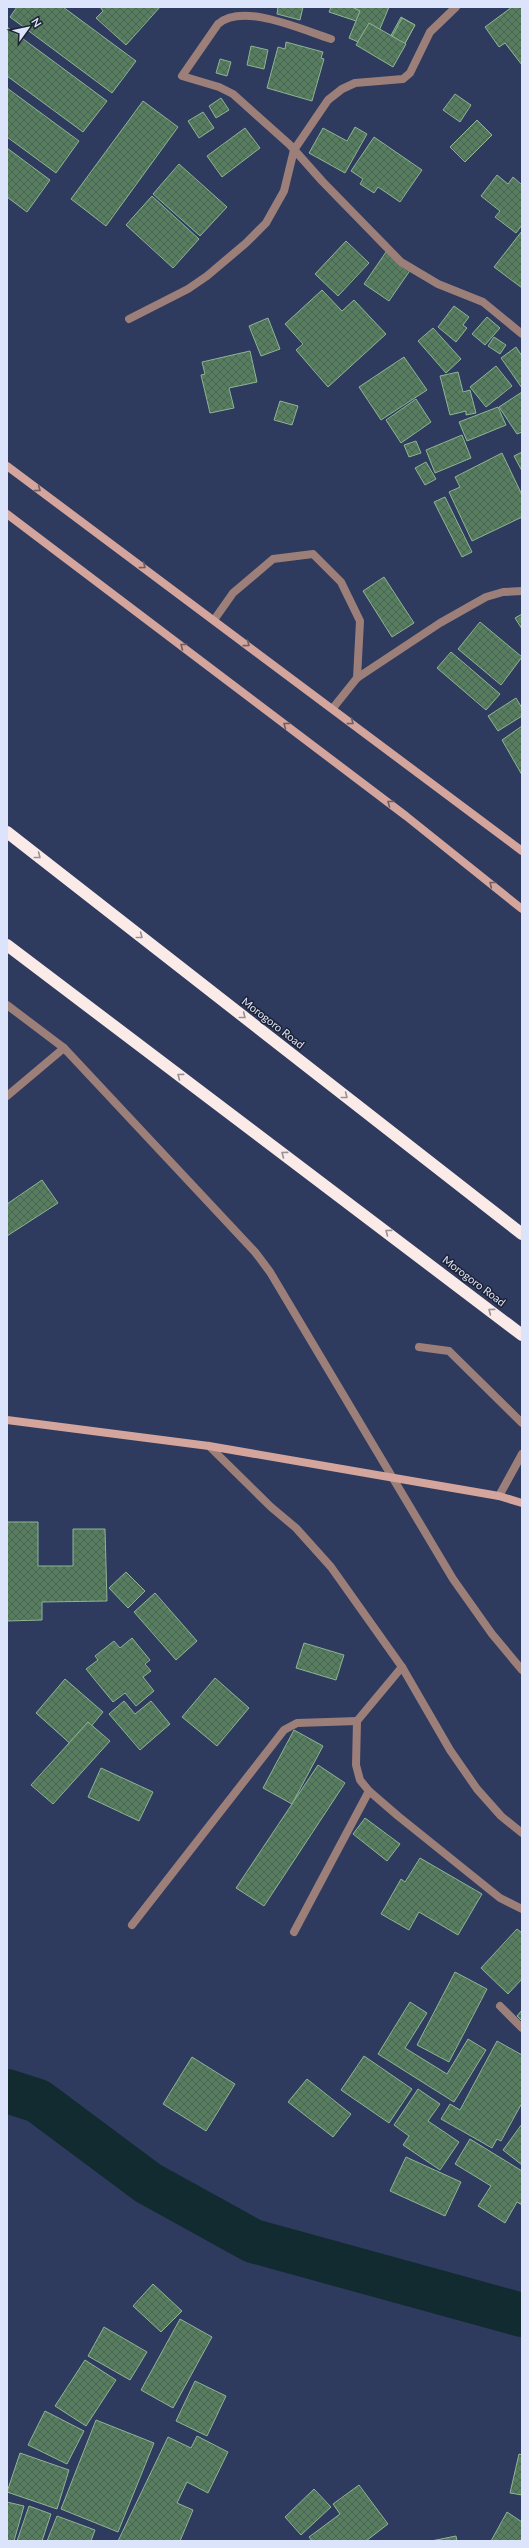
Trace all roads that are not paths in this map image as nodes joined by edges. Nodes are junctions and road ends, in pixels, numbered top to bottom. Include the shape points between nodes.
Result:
1 (456, 7) edge
2 (331, 39) dead end
3 (294, 150) junction
4 (129, 319) dead end
5 (522, 334) edge
6 (7, 466) edge
7 (7, 514) edge
8 (522, 592) edge
9 (214, 620) junction
10 (357, 678) junction
11 (333, 708) junction
12 (7, 832) edge
13 (522, 851) edge
14 (522, 909) edge
15 (7, 945) edge
16 (7, 1005) edge
17 (64, 1048) junction
18 (7, 1096) edge
19 (522, 1234) edge
20 (522, 1335) edge
21 (419, 1347) dead end
22 (7, 1420) edge
23 (522, 1423) edge
24 (209, 1446) junction
25 (522, 1454) edge
26 (499, 1496) junction
27 (522, 1503) edge
28 (402, 1667) junction
29 (522, 1670) edge
30 (357, 1721) junction
31 (369, 1792) junction
32 (522, 1833) edge
33 (522, 1909) edge
34 (132, 1925) dead end
35 (294, 1932) dead end
36 (500, 2006) dead end
37 (522, 2028) edge

1 - 3 street via 430,32 410,73 403,79 355,83 342,88 328,100
2 - 3 street via 257,16 238,14 225,17 182,76 220,87 233,94
3 - 4 street via 284,191 266,223 207,276
3 - 5 street via 401,262 438,284 483,302
6 -> 9 street
14 -> 7 street via 406,816
8 - 10 street via 503,592 470,605
9 - 10 street via 232,593 273,558 313,554 341,582 360,621
9 -> 11 street
10 - 11 street
11 -> 13 street
12 -> 19 highway, Morogoro Road
20 -> 15 highway, Morogoro Road
16 - 17 street
17 - 18 street
17 - 29 street via 255,1252 270,1272 453,1579 492,1634
21 - 23 street via 449,1351
22 - 24 street
24 - 26 street
24 - 28 street via 309,1542 331,1567
25 - 26 street
26 - 27 street
28 - 30 street
28 - 32 street via 450,1750 477,1789 501,1816
30 - 31 street via 356,1765 360,1780
30 - 34 street via 297,1723 284,1730
31 - 33 street via 500,1898
31 - 35 street
36 - 37 street

